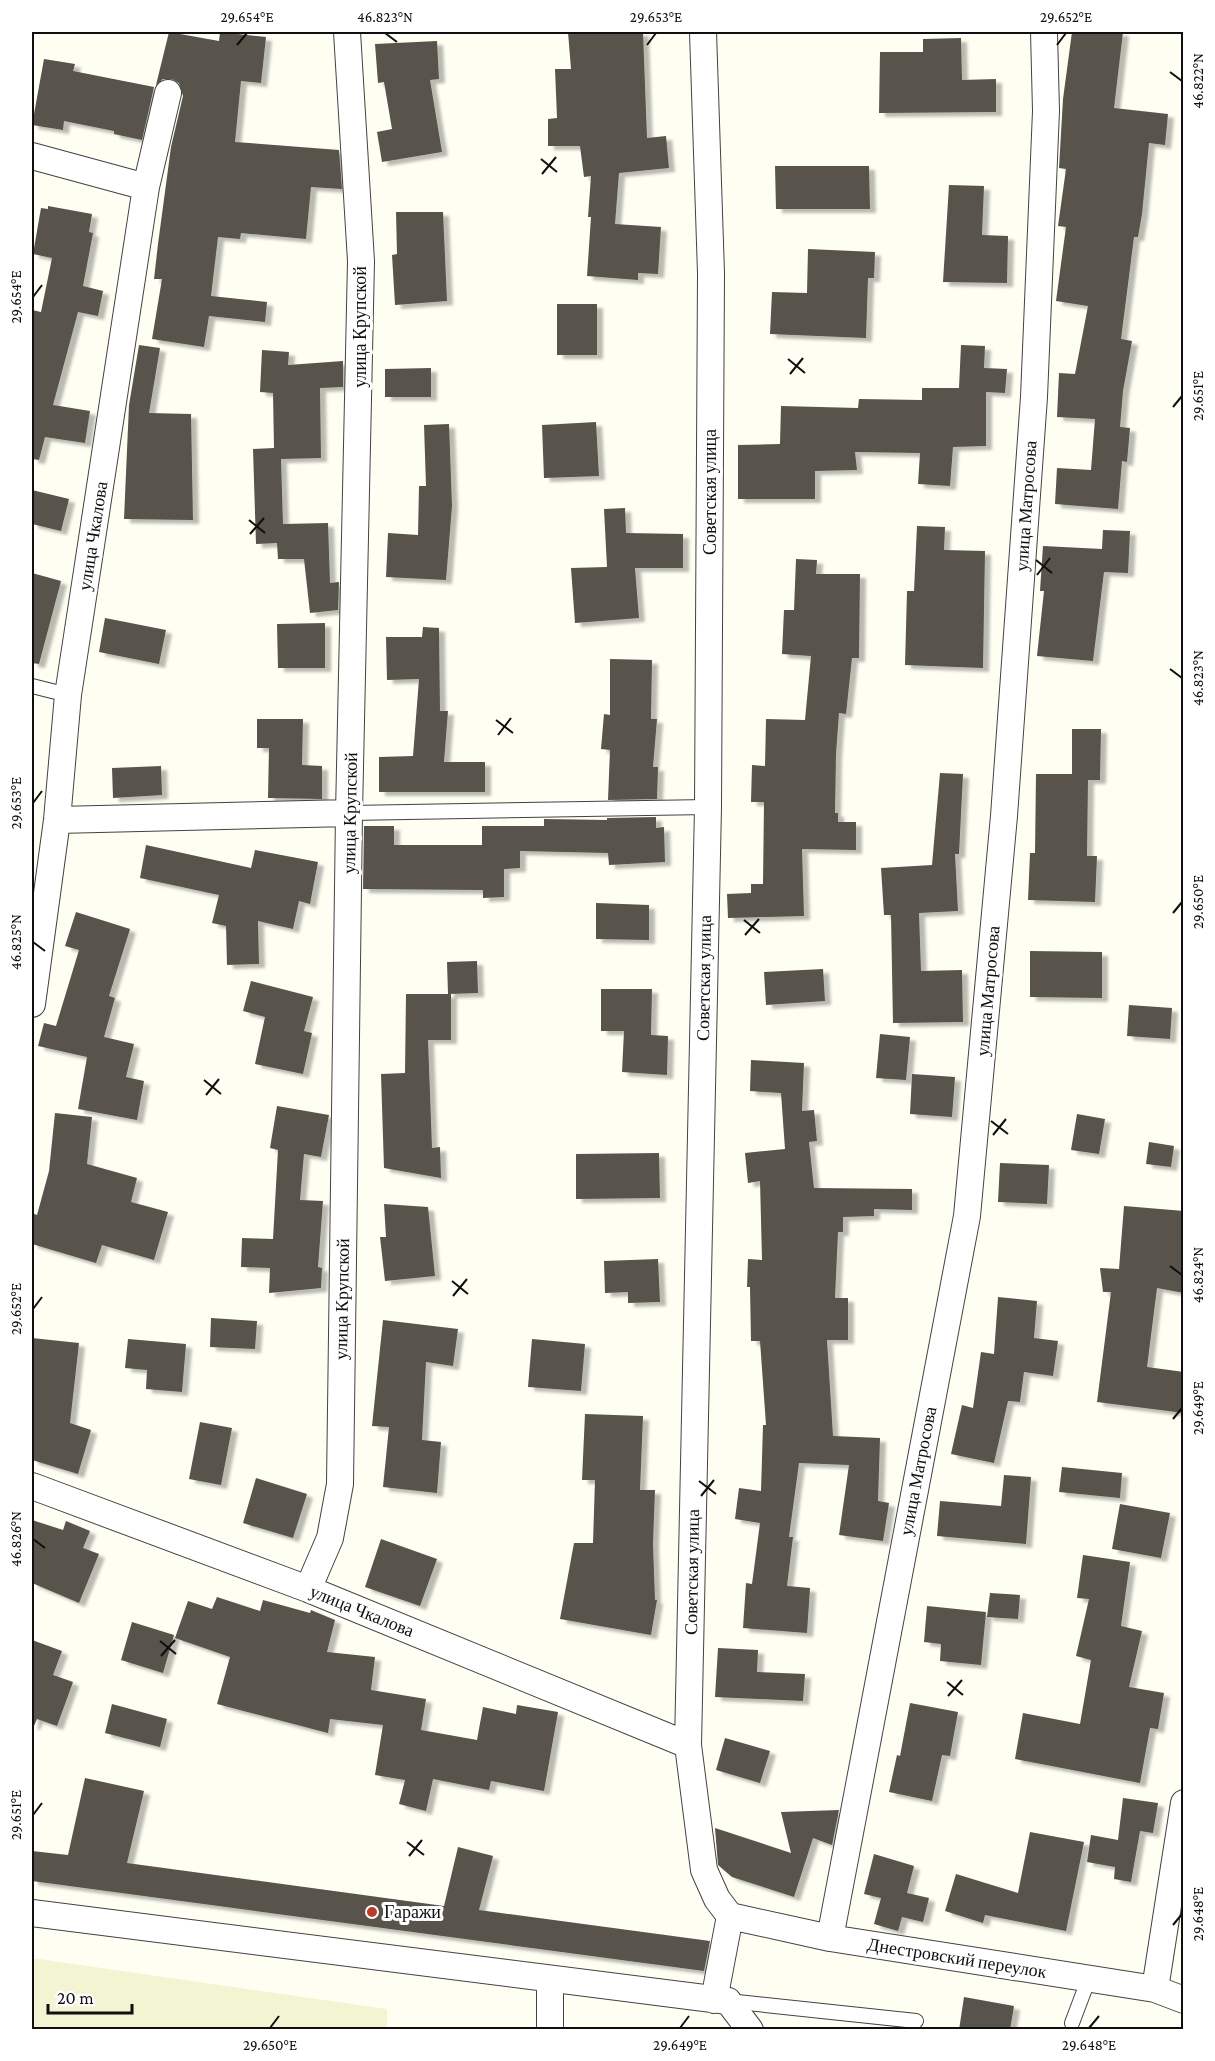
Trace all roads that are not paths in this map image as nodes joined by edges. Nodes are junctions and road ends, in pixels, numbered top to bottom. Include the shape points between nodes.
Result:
1 (347, 32) edge
2 (704, 32) edge
3 (1044, 32) edge
4 (168, 93) dead end
5 (32, 156) edge
6 (146, 188) junction
7 (32, 686) edge
8 (68, 695) junction
9 (708, 807) junction
10 (349, 813) junction
11 (57, 820) junction
12 (32, 1004) edge
13 (32, 1486) edge
14 (308, 1589) junction
15 (688, 1745) junction
16 (1184, 1803) edge
17 (1181, 1832) edge
18 (32, 1913) edge
19 (730, 1916) junction
20 (830, 1938) junction
21 (1089, 1978) junction
22 (550, 1979) junction
23 (1155, 1989) junction
24 (1184, 2000) edge
25 (721, 2001) junction
26 (916, 2021) dead end
27 (1072, 2023) dead end
28 (550, 2030) edge
29 (750, 2030) edge

1 - 10 street, улица Крупской via 361,261
2 - 9 street, Советская улица via 711,273
3 - 20 street, улица Матросова via 1046,111 1034,397 1004,816 967,1216
4 - 6 street, улица Чкалова
5 - 6 street
6 - 8 street, улица Чкалова
7 - 8 lane
8 - 11 street, улица Чкалова
9 - 10 lane
9 - 15 street, Советская улица
10 - 11 street
10 - 14 street, улица Крупской via 340,1484 330,1538
11 - 12 street, улица Чкалова
13 - 14 street, улица Чкалова
14 - 15 street, улица Чкалова
15 - 19 street, Советская улица via 704,1870
16 - 17 street
17 - 23 street
18 - 22 street
19 - 20 street, Днестровский переулок
19 - 25 street
20 - 21 street, Днестровский переулок
21 - 23 street, Днестровский переулок
21 - 27 lane
22 - 25 street
22 - 28 street
23 - 24 street, Днестровский переулок
25 - 26 lane
25 - 29 street

